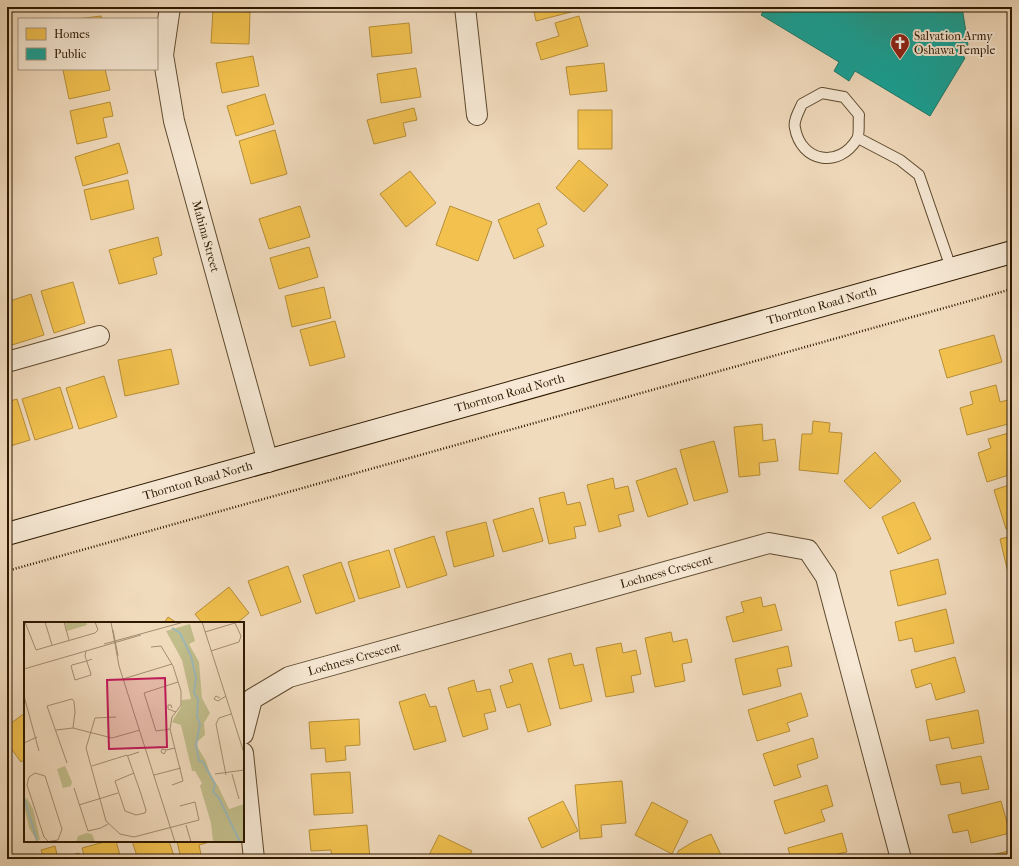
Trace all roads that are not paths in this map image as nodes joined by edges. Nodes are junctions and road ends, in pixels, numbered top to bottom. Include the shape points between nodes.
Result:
1 (170, 7) edge
2 (465, 7) edge
3 (477, 116) dead end
4 (858, 138) junction
5 (1012, 252) edge
6 (951, 268) junction
7 (99, 336) dead end
8 (7, 362) edge
9 (268, 462) junction
10 (7, 534) edge
11 (244, 730) edge
12 (244, 763) edge
13 (254, 859) edge
14 (901, 859) edge

1 - 9 street, Mahina Street via 163,55 174,121
2 - 3 street
4 - 4 lane via 859,115 844,97 822,93 802,104 794,126 802,147 821,158 843,155
4 - 6 lane via 900,160 919,175
5 - 6 main road, Thornton Road North
6 - 9 main road, Thornton Road North
7 - 8 street
9 - 10 main road, Thornton Road North
11 - 14 street, Lochness Crescent via 252,699 289,677 769,543 808,550 826,577
12 - 13 street

